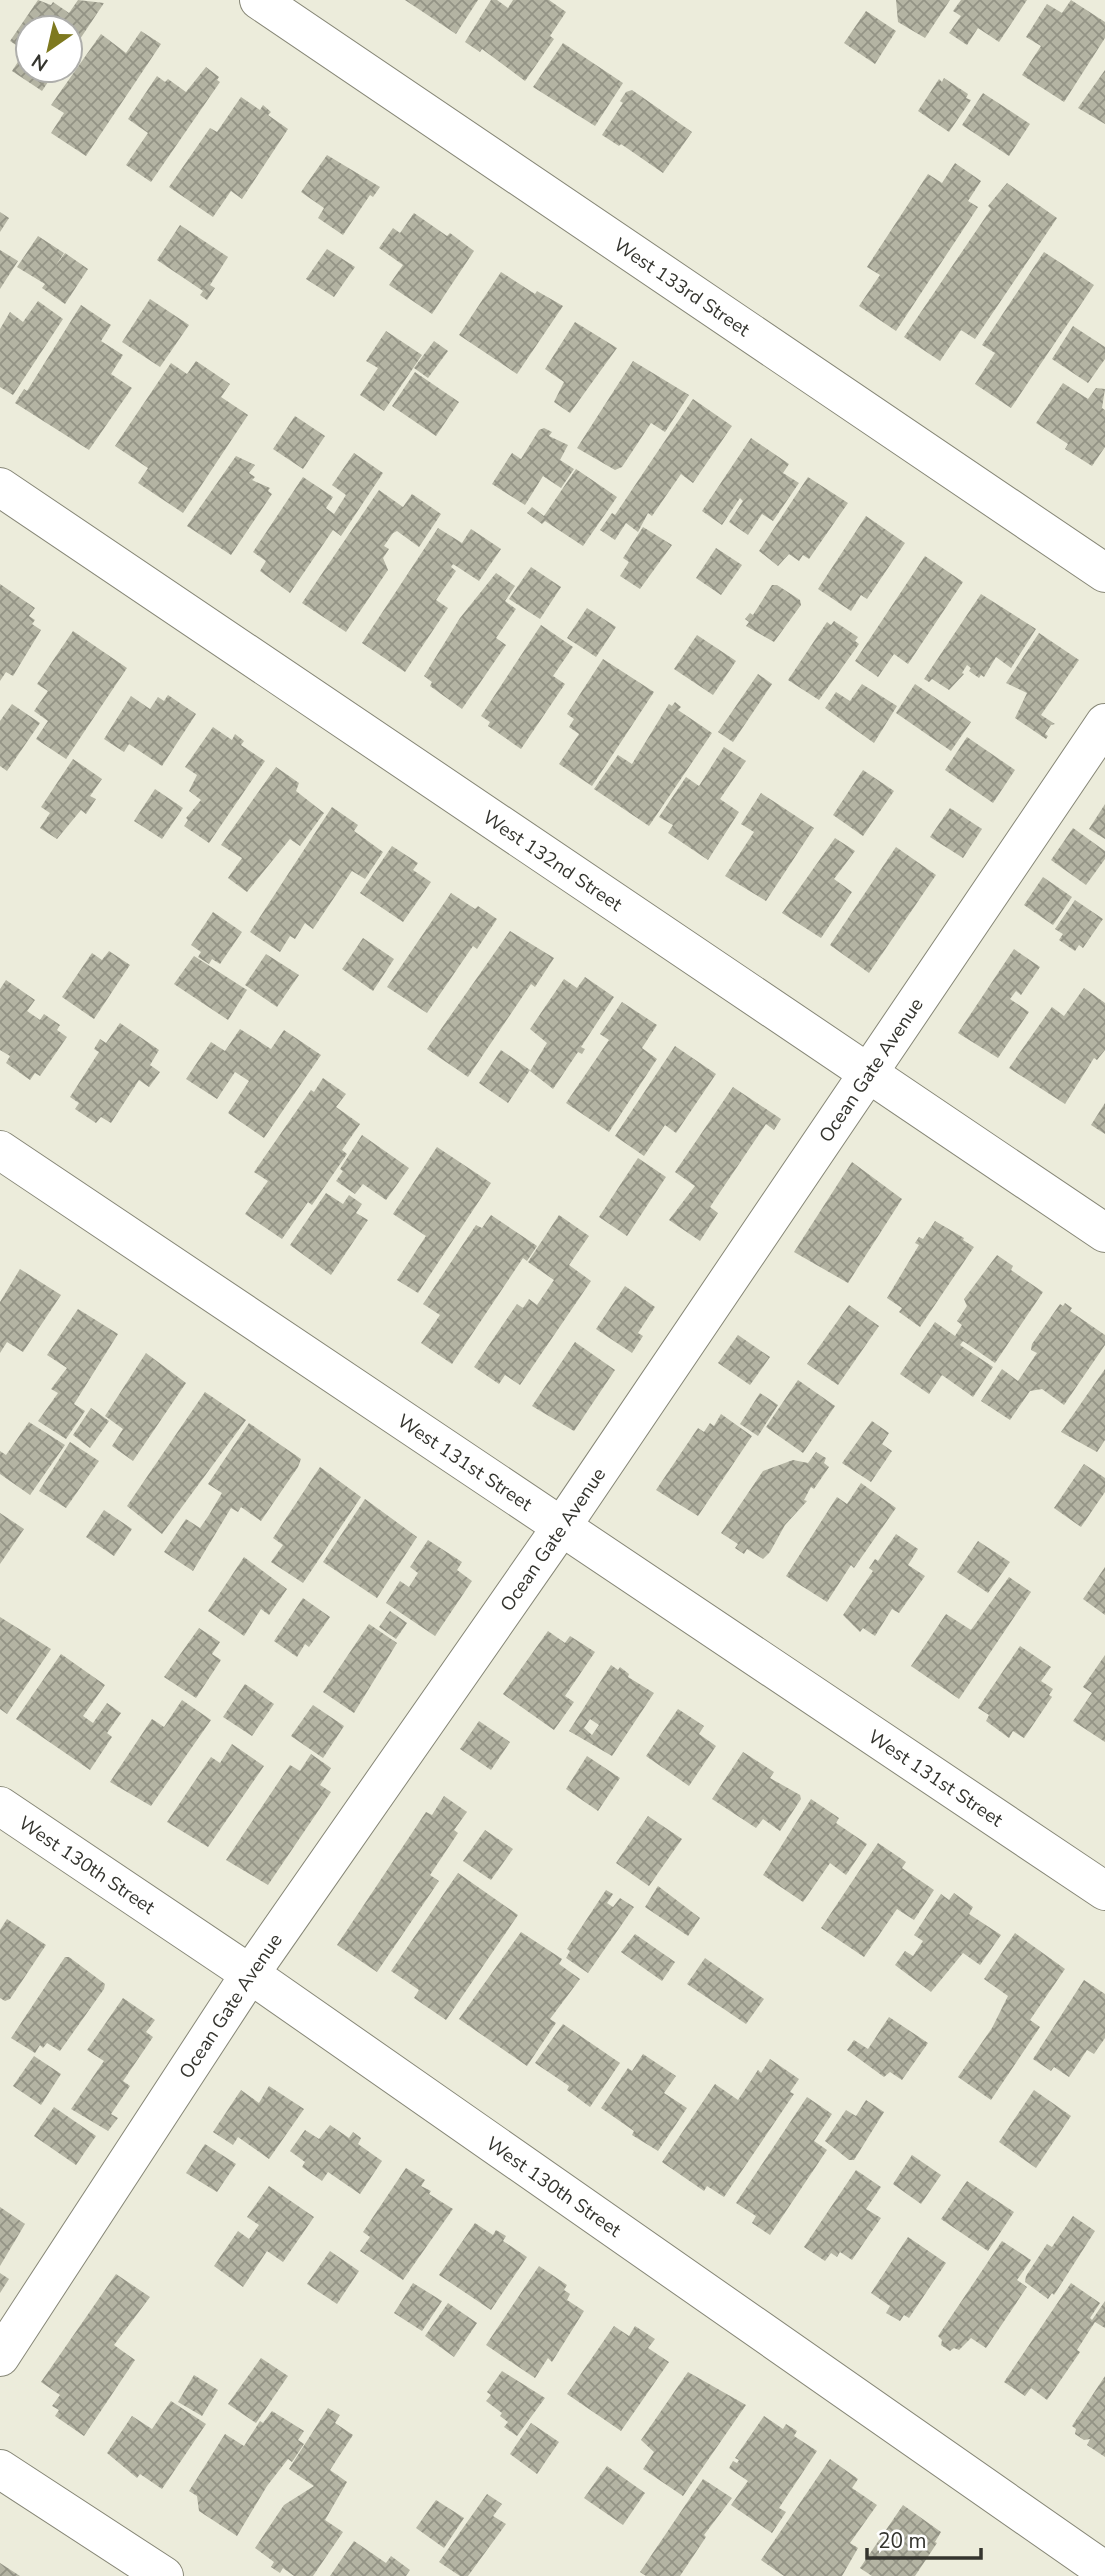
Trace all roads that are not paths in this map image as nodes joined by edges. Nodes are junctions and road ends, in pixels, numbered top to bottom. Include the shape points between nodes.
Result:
1 (259, 0) edge
2 (0, 487) edge
3 (1105, 572) edge
4 (1105, 723) edge
5 (869, 1074) junction
6 (0, 1150) edge
7 (1105, 1233) edge
8 (562, 1526) junction
9 (0, 1806) edge
10 (1105, 1891) edge
11 (250, 1974) junction
12 (0, 2357) edge
13 (0, 2469) edge
14 (1105, 2571) edge
15 (164, 2576) edge

1 - 3 street, West 133rd Street
2 - 5 street, West 132nd Street
4 - 5 street, Ocean Gate Avenue
5 - 7 street, West 132nd Street
5 - 8 street, Ocean Gate Avenue
6 - 8 street, West 131st Street
8 - 10 street, West 131st Street
8 - 11 street, Ocean Gate Avenue
9 - 11 street, West 130th Street
11 - 12 street, Ocean Gate Avenue
11 - 14 street, West 130th Street
13 - 15 street

